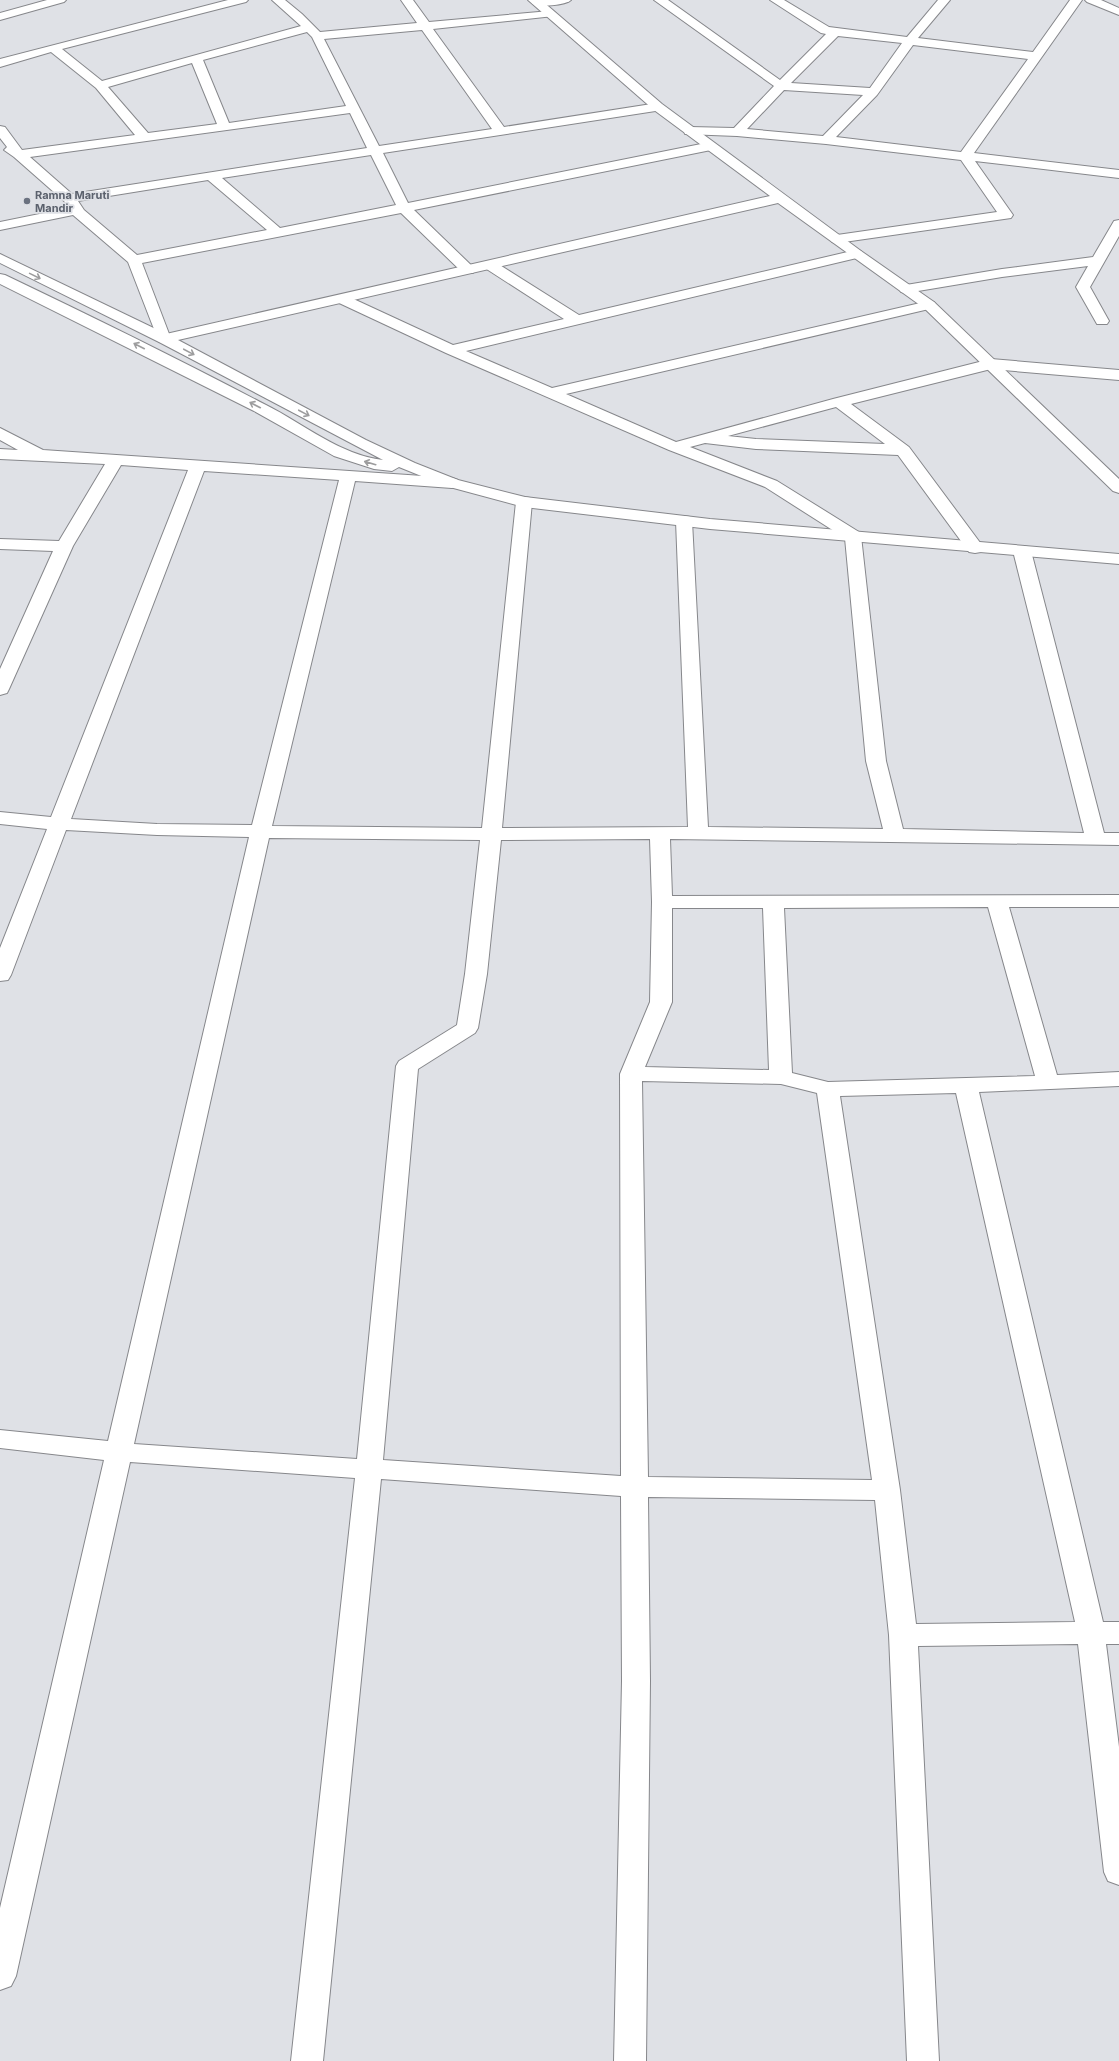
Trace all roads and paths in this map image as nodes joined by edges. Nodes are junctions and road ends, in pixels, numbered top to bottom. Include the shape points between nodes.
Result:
1 (60, 0) edge
2 (242, 0) edge
3 (278, 0) edge
4 (407, 0) edge
5 (565, 0) edge
6 (660, 0) edge
7 (776, 0) edge
8 (944, 0) edge
9 (1076, 0) edge
10 (1091, 0) edge
11 (536, 2) edge
12 (1119, 12) edge
13 (550, 14) junction
14 (0, 17) edge
15 (426, 26) junction
16 (313, 32) junction
17 (835, 32) junction
18 (909, 42) junction
19 (53, 48) junction
20 (1037, 56) junction
21 (196, 58) junction
22 (0, 63) edge
23 (100, 85) junction
24 (781, 86) junction
25 (873, 92) junction
26 (658, 107) junction
27 (354, 109) junction
28 (225, 127) junction
29 (0, 130) edge
30 (690, 131) junction
31 (500, 132) junction
32 (737, 132) junction
33 (144, 137) junction
34 (826, 140) junction
35 (0, 146) edge
36 (711, 146) junction
37 (376, 151) junction
38 (19, 154) junction
39 (965, 156) junction
40 (1119, 174) edge
41 (211, 176) junction
42 (780, 198) junction
43 (73, 204) junction
44 (404, 208) junction
45 (1119, 224) edge
46 (0, 226) edge
47 (278, 233) junction
48 (837, 239) junction
49 (856, 254) junction
50 (0, 258) edge
51 (134, 260) junction
52 (1096, 261) junction
53 (490, 264) junction
54 (468, 270) junction
55 (0, 278) edge
56 (906, 289) junction
57 (342, 299) junction
58 (929, 305) junction
59 (576, 320) junction
60 (1102, 321) dead end
61 (164, 339) junction
62 (451, 350) junction
63 (991, 364) junction
64 (1119, 375) edge
65 (551, 393) junction
66 (839, 402) junction
67 (0, 434) edge
68 (704, 438) junction
69 (675, 447) junction
70 (903, 450) junction
71 (0, 454) edge
72 (38, 455) junction
73 (116, 460) junction
74 (198, 466) junction
75 (409, 466) junction
76 (348, 476) junction
77 (452, 483) junction
78 (1119, 488) edge
79 (524, 502) junction
80 (684, 521) junction
81 (853, 536) junction
82 (0, 544) edge
83 (64, 546) junction
84 (975, 548) junction
85 (1022, 551) junction
86 (1119, 559) edge
87 (0, 689) edge
88 (0, 818) edge
89 (58, 825) junction
90 (261, 832) junction
91 (698, 832) junction
92 (660, 833) junction
93 (491, 834) junction
94 (894, 835) junction
95 (1096, 839) junction
96 (1119, 839) edge
97 (997, 901) junction
98 (662, 902) junction
99 (772, 902) junction
100 (1119, 902) edge
101 (0, 975) edge
102 (631, 1074) junction
103 (781, 1077) junction
104 (1119, 1079) edge
105 (1048, 1083) junction
106 (966, 1086) junction
107 (828, 1089) junction
108 (0, 1439) edge
109 (119, 1452) junction
110 (369, 1470) junction
111 (634, 1488) junction
112 (887, 1490) junction
113 (1090, 1633) junction
114 (1119, 1633) edge
115 (903, 1635) junction
116 (1119, 1872) edge
117 (0, 1976) edge
118 (307, 2061) edge
119 (630, 2061) edge
120 (923, 2061) edge

1 - 14 street
2 - 19 street
3 - 16 street
4 - 15 street
5 - 11 street
6 - 24 street
7 - 17 street via 797,8 825,30
8 - 18 street
9 - 20 street
10 - 12 street
11 - 13 street
13 - 15 street
13 - 26 street
15 - 16 street
15 - 31 street
16 - 21 street
16 - 27 street
17 - 18 street
17 - 24 street
18 - 20 street
18 - 25 street
19 - 22 street
19 - 23 street
20 - 39 street
21 - 23 street
21 - 28 street
23 - 33 street
24 - 25 street
24 - 32 street
25 - 34 street
26 - 30 street
26 - 31 street
27 - 28 street
27 - 37 street
28 - 33 street
29 - 38 street
30 - 32 street
30 - 36 street
31 - 37 street
32 - 34 street
33 - 38 street
34 - 39 street
35 - 38 street
36 - 42 street
36 - 44 street
37 - 41 street
37 - 44 street
38 - 43 street
39 - 40 street
39 - 48 street via 1006,215
41 - 43 street
41 - 47 street
42 - 48 street
42 - 53 street
43 - 46 street
43 - 51 street
44 - 47 street
44 - 54 street
45 - 52 street
47 - 51 street
48 - 49 street
49 - 56 street
49 - 59 street
50 -> 61 street
51 - 61 street
52 - 56 street
52 - 60 street via 1083,287
53 - 54 street
53 - 59 street
54 - 57 street
75 -> 55 street via 375,465 339,453 264,410
56 - 58 street
57 - 61 street
57 - 62 street
58 - 63 street
58 - 65 street
59 - 62 street
61 -> 75 street
62 - 65 street
63 - 64 street
63 - 66 street
63 - 78 street
65 - 69 street
66 - 68 street
66 - 70 street
67 - 72 street
68 - 69 street
68 - 70 street via 756,444
69 - 81 street via 771,484
70 - 84 street
71 - 72 street
72 - 73 street
73 - 74 street
73 - 83 street
74 - 76 street
74 - 89 street
75 - 77 street
76 - 77 street
76 - 90 street
77 - 79 street
79 - 80 street
79 - 93 street
80 - 81 street
80 - 91 street
81 - 84 street
81 - 94 street via 876,761
82 - 83 street
83 - 87 street
84 - 85 street
85 - 86 street
85 - 95 street
88 - 89 street
89 - 90 street
89 - 101 street
90 - 93 street
90 - 109 street
91 - 92 street
91 - 94 street
92 - 93 street
92 - 98 street
93 - 110 street via 476,974 467,1028 407,1066
94 - 95 street
95 - 96 street
97 - 99 street
97 - 100 street
97 - 105 street
98 - 99 street
98 - 102 street via 661,1002
99 - 103 street
102 - 103 street
102 - 111 street
103 - 107 street
104 - 105 street
105 - 106 street
106 - 107 street
106 - 113 street
107 - 112 street
108 - 109 street
109 - 110 street
109 - 117 street
110 - 111 street
110 - 118 street
111 - 112 street
111 - 119 street via 636,1681
112 - 115 street
113 - 114 street
113 - 115 street
113 - 116 street
115 - 120 street

